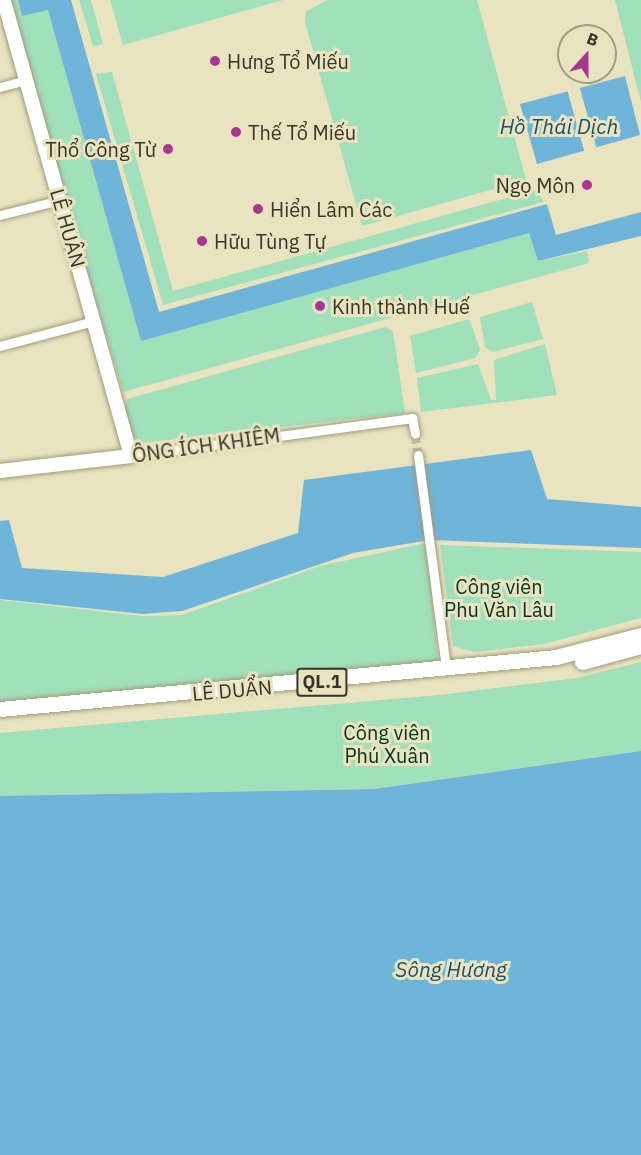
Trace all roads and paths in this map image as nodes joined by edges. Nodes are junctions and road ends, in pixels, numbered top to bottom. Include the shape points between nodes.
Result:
1 (4, 0) edge
2 (27, 80) junction
3 (0, 87) edge
4 (60, 200) junction
5 (0, 215) edge
6 (94, 321) junction
7 (0, 346) edge
8 (415, 434) tunnel mouth
9 (418, 455) tunnel mouth
10 (131, 456) junction
11 (0, 471) edge
12 (641, 635) edge
13 (641, 646) edge
14 (447, 674) junction
15 (0, 709) edge
16 (0, 718) edge

1 - 2 street, LÊ HUÂN
2 - 3 street
2 - 4 street, LÊ HUÂN
4 - 5 street
4 - 6 street, LÊ HUÂN
6 - 7 street
6 - 10 street, LÊ HUÂN
8 - 10 street, ÔNG ÍCH KHIÊM via 412,418
9 - 14 street
10 - 11 street, ÔNG ÍCH KHIÊM
12 - 14 main road, LÊ DUẨN / QL.1 via 556,657
13 - 14 main road, LÊ DUẨN / QL.1 via 574,664
14 - 15 main road, LÊ DUẨN / QL.1
14 - 16 main road, LÊ DUẨN / QL.1

